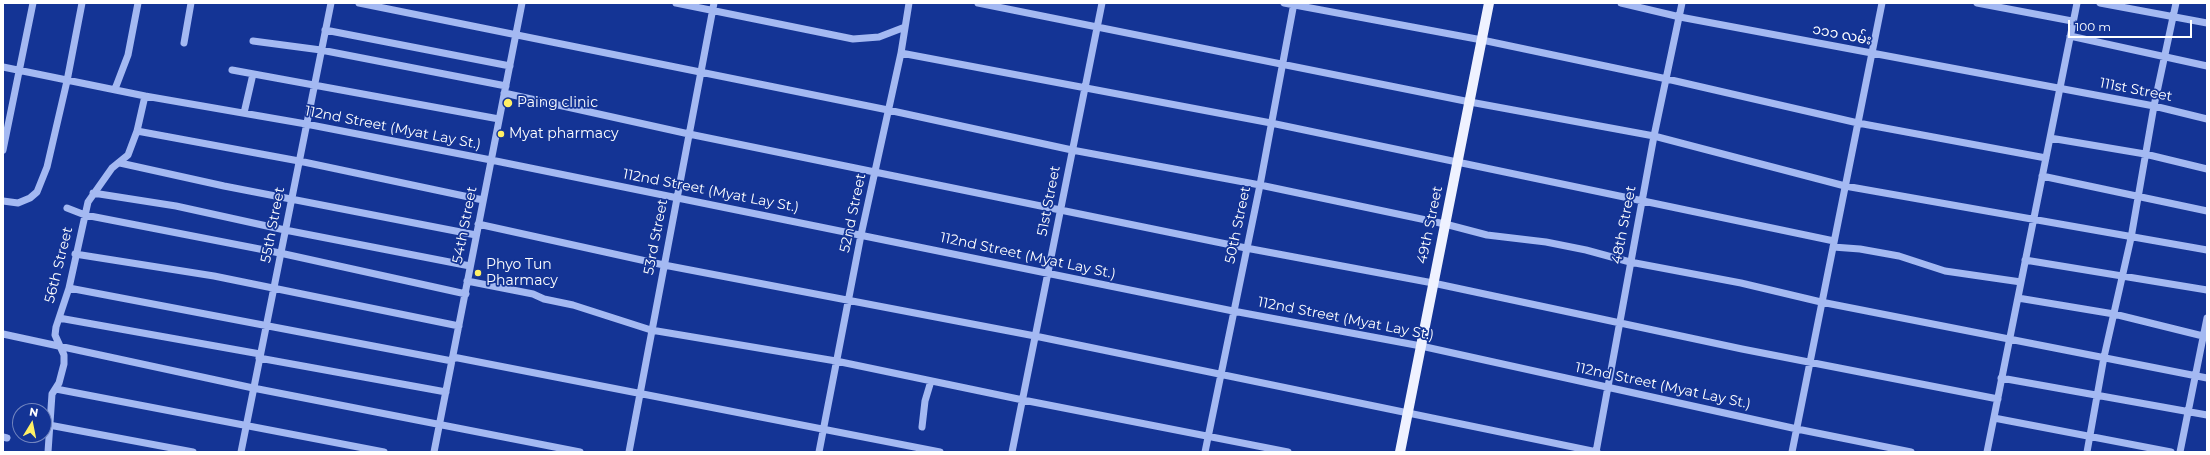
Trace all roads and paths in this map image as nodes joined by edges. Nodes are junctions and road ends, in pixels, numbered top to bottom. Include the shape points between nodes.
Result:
1 (33, 3) edge
2 (82, 3) edge
3 (138, 3) edge
4 (191, 3) edge
5 (331, 3) edge
6 (359, 3) edge
7 (522, 3) edge
8 (676, 3) edge
9 (909, 3) edge
10 (978, 3) edge
11 (1102, 3) edge
12 (1284, 3) edge
13 (1489, 3) edge
14 (1620, 3) edge
15 (1682, 3) edge
16 (1882, 3) edge
17 (1977, 3) edge
18 (2077, 3) edge
19 (2100, 3) edge
20 (2176, 3) edge
21 (1294, 4) edge
22 (714, 7) edge
23 (2173, 16) junction
24 (1680, 17) junction
25 (2072, 22) junction
26 (2207, 23) edge
27 (905, 27) junction
28 (1097, 27) junction
29 (325, 30) junction
30 (516, 35) junction
31 (2070, 36) junction
32 (1482, 40) junction
33 (253, 41) dead end
34 (184, 43) dead end
35 (321, 50) junction
36 (901, 53) junction
37 (1872, 54) junction
38 (2164, 58) junction
39 (1282, 65) junction
40 (510, 66) junction
41 (2207, 66) edge
42 (3, 67) edge
43 (232, 70) dead end
44 (20, 71) junction
45 (701, 72) junction
46 (253, 74) junction
47 (1667, 79) junction
48 (68, 81) junction
49 (314, 85) junction
50 (1084, 88) junction
51 (505, 89) junction
52 (2059, 89) junction
53 (118, 90) junction
54 (142, 95) junction
55 (1470, 102) junction
56 (2154, 106) junction
57 (888, 110) junction
58 (244, 113) junction
59 (499, 119) junction
60 (2207, 119) edge
61 (1271, 123) junction
62 (1858, 123) junction
63 (306, 124) junction
64 (137, 131) junction
65 (689, 134) junction
66 (1654, 136) junction
67 (2050, 138) junction
68 (3, 150) edge
69 (1072, 150) junction
70 (2145, 154) junction
71 (2046, 158) junction
72 (491, 160) junction
73 (299, 162) junction
74 (120, 163) junction
75 (1457, 164) junction
76 (2207, 169) edge
77 (875, 172) junction
78 (2042, 176) junction
79 (1260, 185) junction
80 (1845, 186) junction
81 (93, 194) junction
82 (2138, 196) junction
83 (677, 198) junction
84 (291, 199) junction
85 (483, 200) junction
86 (3, 201) edge
87 (1642, 201) junction
88 (67, 208) dead end
89 (1061, 210) junction
90 (2207, 211) edge
91 (85, 215) junction
92 (2034, 219) junction
93 (478, 224) junction
94 (1445, 224) junction
95 (285, 230) junction
96 (476, 235) junction
97 (861, 235) junction
98 (2131, 238) junction
99 (1834, 244) junction
100 (1246, 248) junction
101 (2207, 250) edge
102 (280, 253) junction
103 (75, 254) junction
104 (2025, 260) junction
105 (1630, 262) junction
106 (664, 265) junction
107 (470, 266) junction
108 (1048, 274) junction
109 (2123, 277) junction
110 (467, 281) junction
111 (2021, 282) junction
112 (1432, 283) junction
113 (69, 288) junction
114 (274, 288) junction
115 (2207, 290) edge
116 (466, 294) junction
117 (2018, 298) junction
118 (848, 302) junction
119 (1821, 302) junction
120 (1233, 311) junction
121 (2114, 314) junction
122 (59, 318) junction
123 (2207, 318) edge
124 (1619, 321) junction
125 (266, 324) junction
126 (459, 326) junction
127 (651, 330) junction
128 (3, 334) edge
129 (1035, 336) junction
130 (2205, 336) edge
131 (2009, 340) junction
132 (58, 345) junction
133 (1421, 346) junction
134 (260, 354) junction
135 (453, 357) junction
136 (2104, 357) junction
137 (836, 361) junction
138 (1809, 362) junction
139 (1221, 375) junction
140 (2196, 376) junction
141 (2001, 378) junction
142 (2207, 378) edge
143 (931, 381) junction
144 (1606, 387) junction
145 (254, 388) junction
146 (56, 390) junction
147 (446, 392) junction
148 (641, 394) junction
149 (2097, 396) junction
150 (1998, 399) junction
151 (1023, 400) junction
152 (51, 403) edge
153 (1408, 412) junction
154 (2188, 412) junction
155 (2207, 416) edge
156 (1994, 418) junction
157 (440, 424) junction
158 (52, 426) edge
159 (246, 426) junction
160 (922, 427) dead end
161 (823, 428) junction
162 (1797, 429) junction
163 (1208, 437) junction
164 (2090, 437) junction
165 (193, 452) edge
166 (241, 452) edge
167 (384, 452) edge
168 (434, 452) edge
169 (580, 452) edge
170 (629, 452) edge
171 (819, 452) edge
172 (940, 452) edge
173 (1012, 452) edge
174 (1205, 452) edge
175 (1288, 452) edge
176 (1400, 452) edge
177 (1596, 452) edge
178 (1792, 452) edge
179 (1911, 452) edge
180 (1987, 452) edge
181 (2087, 452) edge
182 (2171, 452) edge
183 (2180, 452) edge

1 - 44 street
2 - 48 street
3 - 53 street
4 - 34 street
5 - 29 street, 55th Street
6 - 30 street
7 - 30 street, 54th Street
8 - 22 street
9 - 27 street, 52nd Street
10 - 28 street
11 - 28 street, 51st Street
12 - 21 street
13 - 32 main road, 49th Street
14 - 24 street, ၁၁၁ လမ်း
15 - 24 street, 48th Street
16 - 37 street
17 - 25 street
18 - 25 street
19 - 23 street
20 - 23 street
21 - 32 street
21 - 39 street, 50th Street
22 - 27 street via 853,39 879,36
22 - 45 street, 53rd Street
23 - 26 street
23 - 38 street
24 - 37 street, ၁၁၁ လမ်း
24 - 47 street, 48th Street
25 - 31 street
27 - 36 street, 52nd Street
28 - 39 street
28 - 50 street, 51st Street
29 - 35 street, 55th Street
29 - 40 street
30 - 40 street, 54th Street
30 - 45 street
31 - 38 street
31 - 52 street
32 - 47 street
32 - 55 main road, 49th Street
33 - 35 street
35 - 49 street, 55th Street
35 - 51 street
36 - 50 street
36 - 57 street, 52nd Street
37 - 52 street, ၁၁၁ လမ်း
37 - 62 street
38 - 41 street
38 - 56 street
39 - 55 street
39 - 61 street, 50th Street
40 - 51 street, 54th Street
42 - 44 street
43 - 46 street
44 - 48 street
44 - 68 street
45 - 57 street
45 - 65 street, 53rd Street
46 - 49 street
46 - 58 street
47 - 62 street
47 - 66 street, 48th Street
48 - 53 street
48 - 86 street via 50,158 37,192 18,203
49 - 59 street
49 - 63 street, 55th Street
50 - 61 street
50 - 69 street, 51st Street
51 - 59 street, 54th Street
51 - 65 street
52 - 56 street, 111st Street
52 - 67 street
53 - 54 street, 112nd Street (Myat Lay St.)
54 - 58 street, 112nd Street (Myat Lay St.)
54 - 64 street, 56th Street
55 - 66 street
55 - 75 main road, 49th Street
56 - 60 street, 111st Street
56 - 70 street
57 - 69 street
57 - 77 street, 52nd Street
58 - 63 street, 112nd Street (Myat Lay St.)
59 - 72 street, 54th Street
61 - 75 street
61 - 79 street, 50th Street
62 - 71 street
62 - 80 street
63 - 72 street, 112nd Street (Myat Lay St.)
63 - 73 street, 55th Street
64 - 73 street
64 - 74 street, 56th Street via 128,155
65 - 77 street
65 - 83 street, 53rd Street
66 - 80 street
66 - 87 street, 48th Street
67 - 70 street
67 - 71 street
69 - 79 street
69 - 89 street, 51st Street
70 - 76 street
70 - 82 street
71 - 78 street
72 - 83 street, 112nd Street (Myat Lay St.)
72 - 85 street, 54th Street
73 - 84 street, 55th Street
73 - 85 street
74 - 81 street, 56th Street via 112,168
74 - 84 street
75 - 87 street
75 - 94 main road, 49th Street
77 - 89 street
77 - 97 street, 52nd Street
78 - 82 street
78 - 92 street
79 - 94 street
79 - 100 street, 50th Street
80 - 92 street
80 - 99 street
81 - 91 street, 56th Street
81 - 95 street via 176,206
82 - 90 street
82 - 98 street
83 - 97 street, 112nd Street (Myat Lay St.)
83 - 106 street, 53rd Street
84 - 95 street, 55th Street
84 - 96 street
85 - 93 street, 54th Street
87 - 99 street
87 - 105 street, 48th Street
88 - 91 street
89 - 100 street
89 - 108 street, 51st Street
91 - 102 street
91 - 103 street, 56th Street
92 - 98 street
92 - 104 street
93 - 96 street, 54th Street
93 - 106 street
94 - 105 street via 1487,235 1586,250
94 - 112 main road, 49th Street
95 - 102 street, 55th Street
95 - 107 street
96 - 107 street, 54th Street
97 - 108 street, 112nd Street (Myat Lay St.)
97 - 118 street, 52nd Street
98 - 101 street
98 - 109 street
99 - 111 street via 1899,256 1945,271
99 - 119 street
100 - 112 street
100 - 120 street, 50th Street
102 - 114 street, 55th Street
102 - 116 street
103 - 113 street, 56th Street
103 - 114 street
104 - 109 street
104 - 111 street
105 - 119 street via 1741,283
105 - 124 street, 48th Street
106 - 118 street
106 - 127 street, 53rd Street
107 - 110 street, 54th Street
108 - 120 street, 112nd Street (Myat Lay St.)
108 - 129 street, 51st Street
109 - 115 street
109 - 121 street
110 - 116 street, 54th Street
110 - 127 street via 573,304
111 - 117 street
112 - 124 street
112 - 133 main road, 49th Street
113 - 122 street, 56th Street
113 - 125 street
114 - 125 street, 55th Street
114 - 126 street
116 - 126 street, 54th Street
117 - 121 street
117 - 131 street
118 - 129 street
118 - 137 street, 52nd Street
119 - 131 street
119 - 138 street
120 - 133 street, 112nd Street (Myat Lay St.)
120 - 139 street, 50th Street
121 - 130 street
121 - 136 street
122 - 132 street, 56th Street via 55,335
122 - 134 street
123 - 130 street
124 - 138 street
124 - 144 street, 48th Street
125 - 134 street, 55th Street
125 - 135 street via 452,361
126 - 135 street, 54th Street
127 - 137 street
127 - 148 street, 53rd Street
128 - 132 street
129 - 139 street
129 - 151 street, 51st Street
130 - 140 street
131 - 136 street
131 - 141 street
132 - 145 street
132 - 146 street, 56th Street via 64,355 64,364
133 - 144 street, 112nd Street (Myat Lay St.)
133 - 153 main road, 49th Street
134 - 145 street, 55th Street
134 - 147 street via 260,358
135 - 147 street, 54th Street
135 - 148 street
136 - 140 street
136 - 149 street
137 - 143 street
137 - 161 street, 52nd Street
138 - 150 street
138 - 162 street
139 - 153 street
139 - 163 street, 50th Street
140 - 142 street
140 - 154 street
141 - 149 street
141 - 150 street
143 - 151 street
143 - 160 street via 925,400
144 - 162 street, 112nd Street (Myat Lay St.)
144 - 177 street, 48th Street
145 - 157 street
145 - 159 street, 55th Street
146 - 152 street, 56th Street via 52,394
146 - 159 street
147 - 157 street, 54th Street
148 - 161 street
148 - 170 street, 53rd Street
149 - 154 street
149 - 164 street
150 - 156 street
151 - 163 street
151 - 173 street, 51st Street
153 - 176 main road, 49th Street
153 - 177 street
154 - 155 street
154 - 183 street
156 - 164 street
156 - 180 street
157 - 168 street, 54th Street
157 - 169 street
158 - 165 street
159 - 166 street, 55th Street
159 - 167 street
161 - 171 street, 52nd Street
161 - 172 street
162 - 178 street
162 - 179 street, 112nd Street (Myat Lay St.)
163 - 174 street, 50th Street
163 - 175 street
164 - 181 street
164 - 182 street

